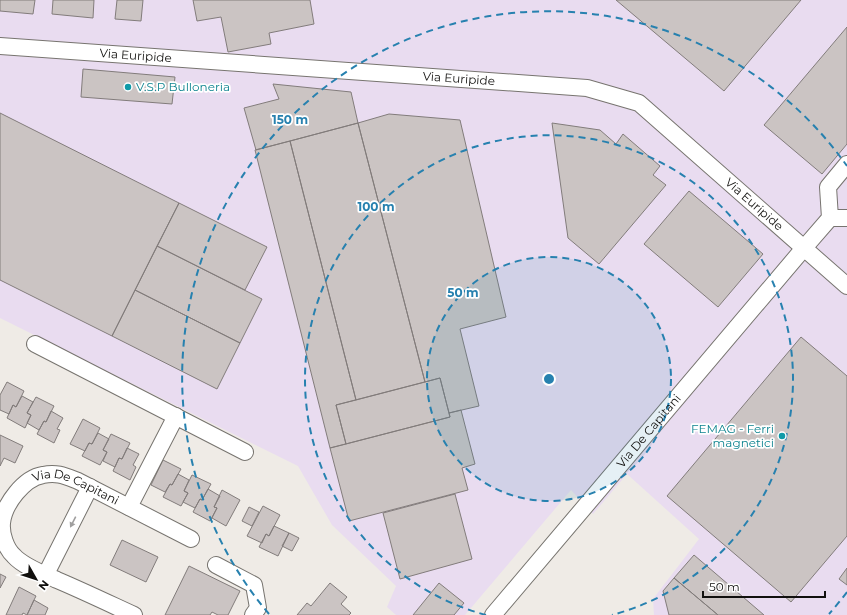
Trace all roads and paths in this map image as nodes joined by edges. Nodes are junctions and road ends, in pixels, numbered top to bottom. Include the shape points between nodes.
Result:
1 (0, 46) edge
2 (847, 164) edge
3 (830, 218) junction
4 (847, 218) edge
5 (804, 248) junction
6 (847, 286) edge
7 (36, 344) dead end
8 (176, 416) junction
9 (246, 452) dead end
10 (90, 487) junction
11 (129, 507) junction
12 (192, 539) dead end
13 (216, 565) dead end
14 (46, 574) junction
15 (134, 615) edge
16 (253, 615) edge
17 (493, 615) edge

1 - 5 street, Via Euripide via 587,88 639,103
2 - 3 street via 828,187
3 - 4 street
3 - 5 street, Via De Capitani
5 - 6 street, Via Euripide
5 - 17 street, Via De Capitani
7 - 8 street
8 - 9 street
8 - 11 street
10 - 11 street, Via De Capitani
10 -> 14 street
10 - 14 street, Via De Capitani via 59,474 41,475 27,483 8,505 2,523 4,540 14,556
11 - 12 street, Via De Capitani
13 - 16 street via 254,585 258,608
14 - 15 street, Via De Capitani

